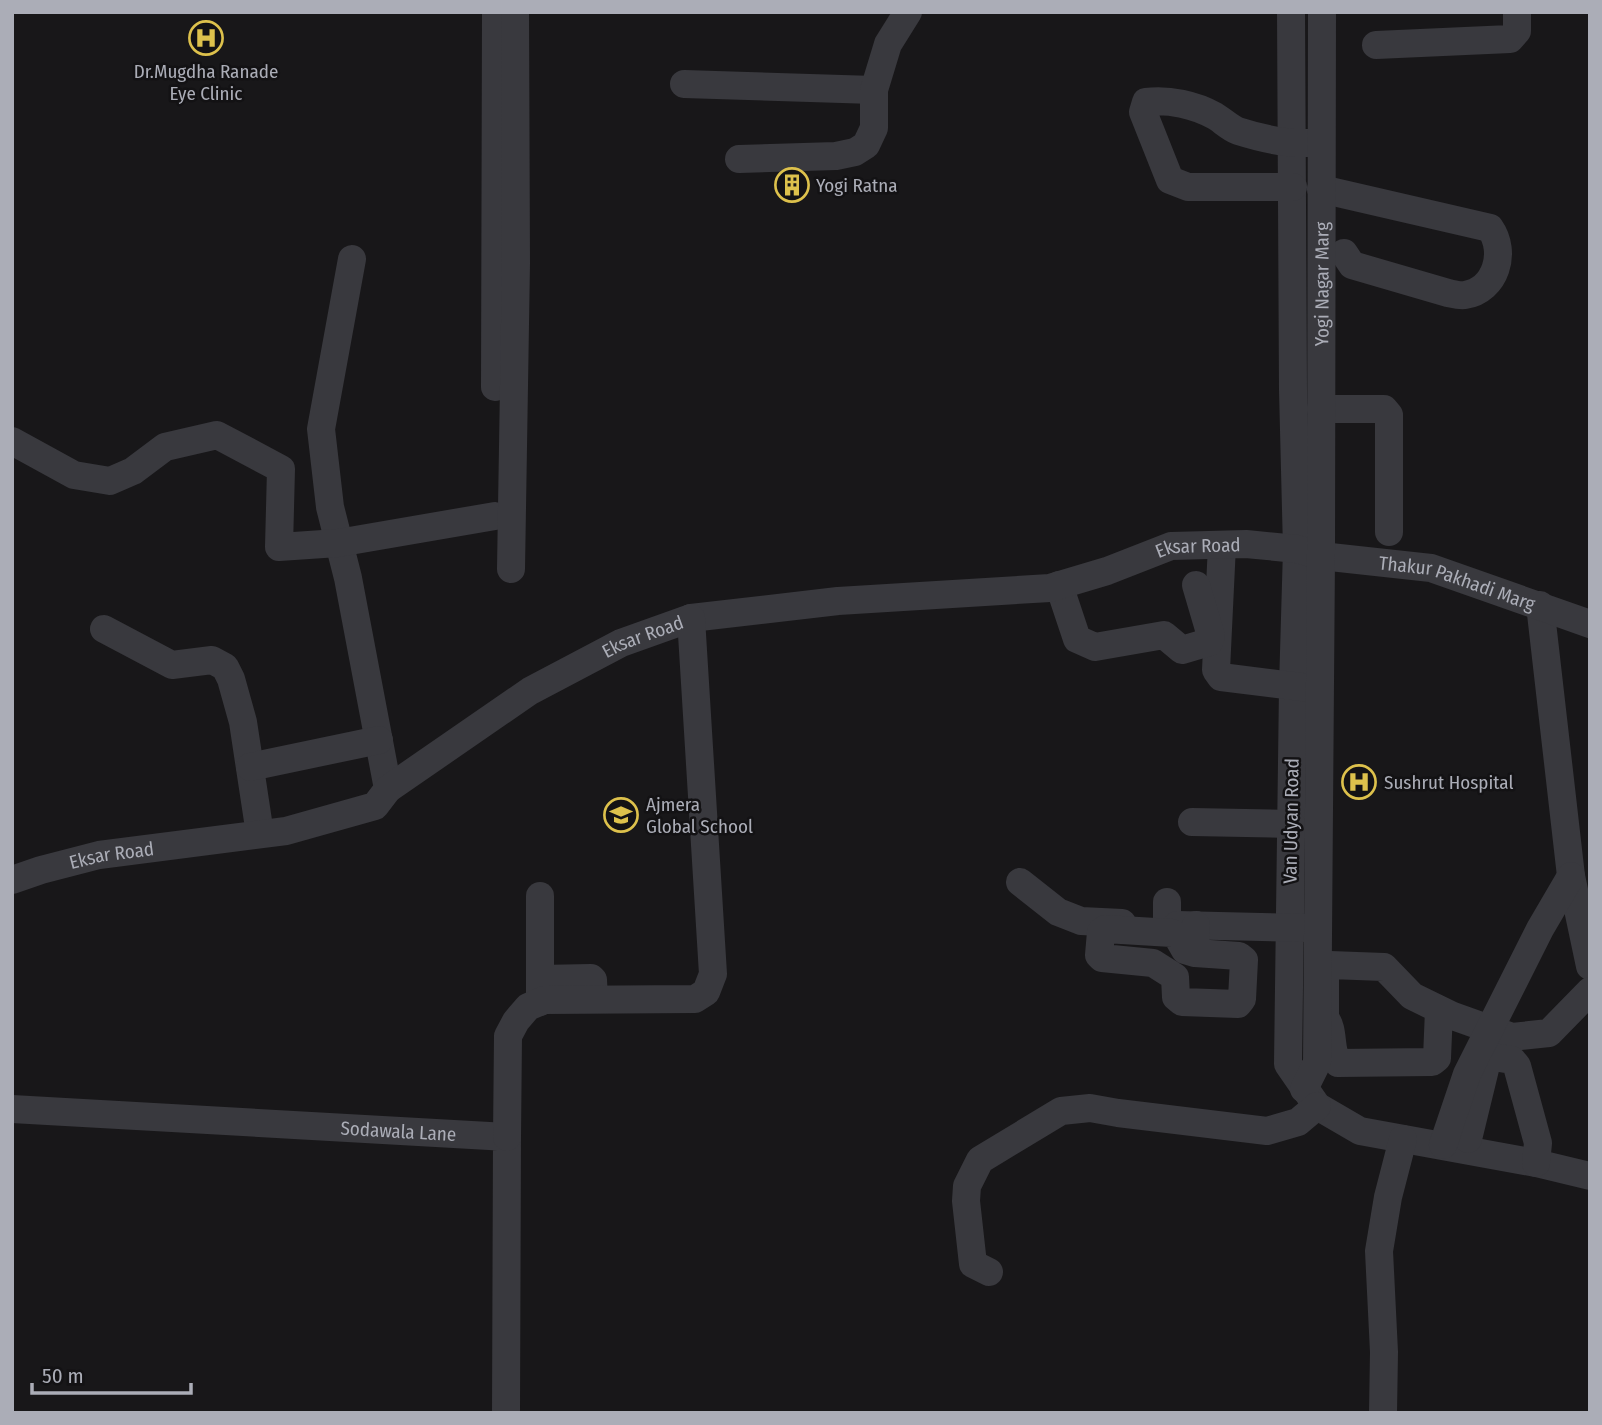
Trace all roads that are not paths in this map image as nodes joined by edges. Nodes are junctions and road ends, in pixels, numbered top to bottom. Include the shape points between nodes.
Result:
1 (496, 12) edge
2 (516, 12) edge
3 (908, 12) edge
4 (1517, 12) edge
5 (1292, 26) edge
6 (1322, 26) edge
7 (1376, 45) dead end
8 (506, 75) junction
9 (684, 84) dead end
10 (874, 90) junction
11 (1321, 143) junction
12 (1292, 144) junction
13 (738, 159) dead end
14 (1293, 187) junction
15 (1321, 189) junction
16 (352, 259) dead end
17 (1333, 261) junction
18 (1293, 269) junction
19 (1293, 390) junction
20 (1321, 399) junction
21 (12, 441) edge
22 (504, 481) junction
23 (495, 516) junction
24 (1389, 532) dead end
25 (338, 543) junction
26 (1222, 545) junction
27 (1309, 552) junction
28 (1059, 585) junction
29 (1196, 585) dead end
30 (1540, 605) junction
31 (691, 618) junction
32 (1590, 624) edge
33 (104, 629) dead end
34 (1306, 688) junction
35 (379, 740) junction
36 (250, 767) junction
37 (388, 789) junction
38 (1192, 822) dead end
39 (1291, 824) junction
40 (260, 834) junction
41 (1572, 876) junction
42 (12, 880) edge
43 (1020, 882) dead end
44 (540, 896) dead end
45 (1290, 928) junction
46 (1318, 928) junction
47 (1196, 939) junction
48 (1590, 966) edge
49 (540, 990) junction
50 (1590, 991) edge
51 (1438, 1010) junction
52 (1490, 1030) junction
53 (1475, 1077) junction
54 (1310, 1098) junction
55 (12, 1109) edge
56 (1460, 1126) junction
57 (507, 1137) junction
58 (1403, 1139) junction
59 (1536, 1163) junction
60 (1590, 1176) edge
61 (989, 1272) dead end
62 (506, 1413) edge
63 (1383, 1413) edge

1 - 8 street
2 - 8 street
3 - 10 street via 888,44
4 - 7 street via 1517,31 1510,39
5 - 6 street
5 - 12 street, Yogi Nagar Marg
6 - 11 street, Yogi Nagar Marg
8 - 22 street
9 - 10 street
10 - 13 street via 874,128 866,145 855,152
11 - 12 street
11 - 15 street, Yogi Nagar Marg
12 - 14 street, Yogi Nagar Marg
12 - 14 street via 1236,131 1195,106 1156,101 1146,103 1143,112 1170,180 1188,187
14 - 18 street, Yogi Nagar Marg
15 - 17 street, Yogi Nagar Marg
15 - 17 street via 1490,228 1499,248 1496,269 1480,289 1464,295
16 - 25 street via 321,429
17 - 18 street
17 - 20 street, Yogi Nagar Marg
18 - 19 street, Yogi Nagar Marg
19 - 20 street
19 - 27 street, Yogi Nagar Marg
20 - 24 street via 1384,409 1389,415
20 - 27 street, Yogi Nagar Marg
21 - 25 street via 75,475 110,481 133,471 165,447 217,435 281,469 279,547
22 - 23 street
22 - 23 street via 503,569
23 - 25 street
25 - 35 street
26 - 27 street, Eksar Road
26 - 28 street, Eksar Road via 1171,546
26 - 34 street via 1216,670 1221,677
27 - 30 street, Thakur Pakhadi Marg via 1431,568
27 - 34 street, Van Udyan Road
28 - 29 street via 1077,639 1096,647 1164,635 1182,650 1209,642 1211,636
28 - 31 street, Eksar Road via 838,601
30 - 32 street, Thakur Pakhadi Marg
30 - 41 street
31 - 37 street, Eksar Road via 621,643 530,691
31 - 49 street via 713,974 706,992 695,999 587,988
33 - 36 street via 172,665 212,660 225,667 243,722
34 - 39 street, Van Udyan Road
34 - 46 street, Van Udyan Road
35 - 36 street
35 - 37 street
36 - 40 street
37 - 40 street, Eksar Road via 375,806
38 - 39 street
39 - 45 street, Van Udyan Road
40 - 42 street, Eksar Road via 99,855
41 - 48 street
41 - 52 street
43 - 47 street via 1058,912 1081,921 1164,913
44 - 49 street
45 - 46 street
45 - 47 street
45 - 54 street, Van Udyan Road via 1288,1063
46 - 54 street, Van Udyan Road via 1317,1063
47 - 47 street via 1244,960 1238,1004 1182,1002 1176,997 1175,977 1160,966 1099,955 1105,929 1172,933 1185,950
49 - 57 street via 508,1036
50 - 52 street via 1549,1033 1512,1037
51 - 51 street via 1412,996 1384,967 1329,965 1325,970 1325,1018 1338,1063 1432,1062 1437,1058
51 - 52 street
52 - 53 street
53 - 56 street
53 - 59 street via 1493,1057 1512,1060 1517,1066 1538,1143
54 - 58 street via 1360,1131
54 - 61 street via 1298,1122 1267,1131 1090,1108 1061,1111 980,1160 967,1186 973,1264
55 - 57 street, Sodawala Lane
56 - 58 street
56 - 59 street
57 - 62 street
58 - 63 street via 1379,1251
59 - 60 street

